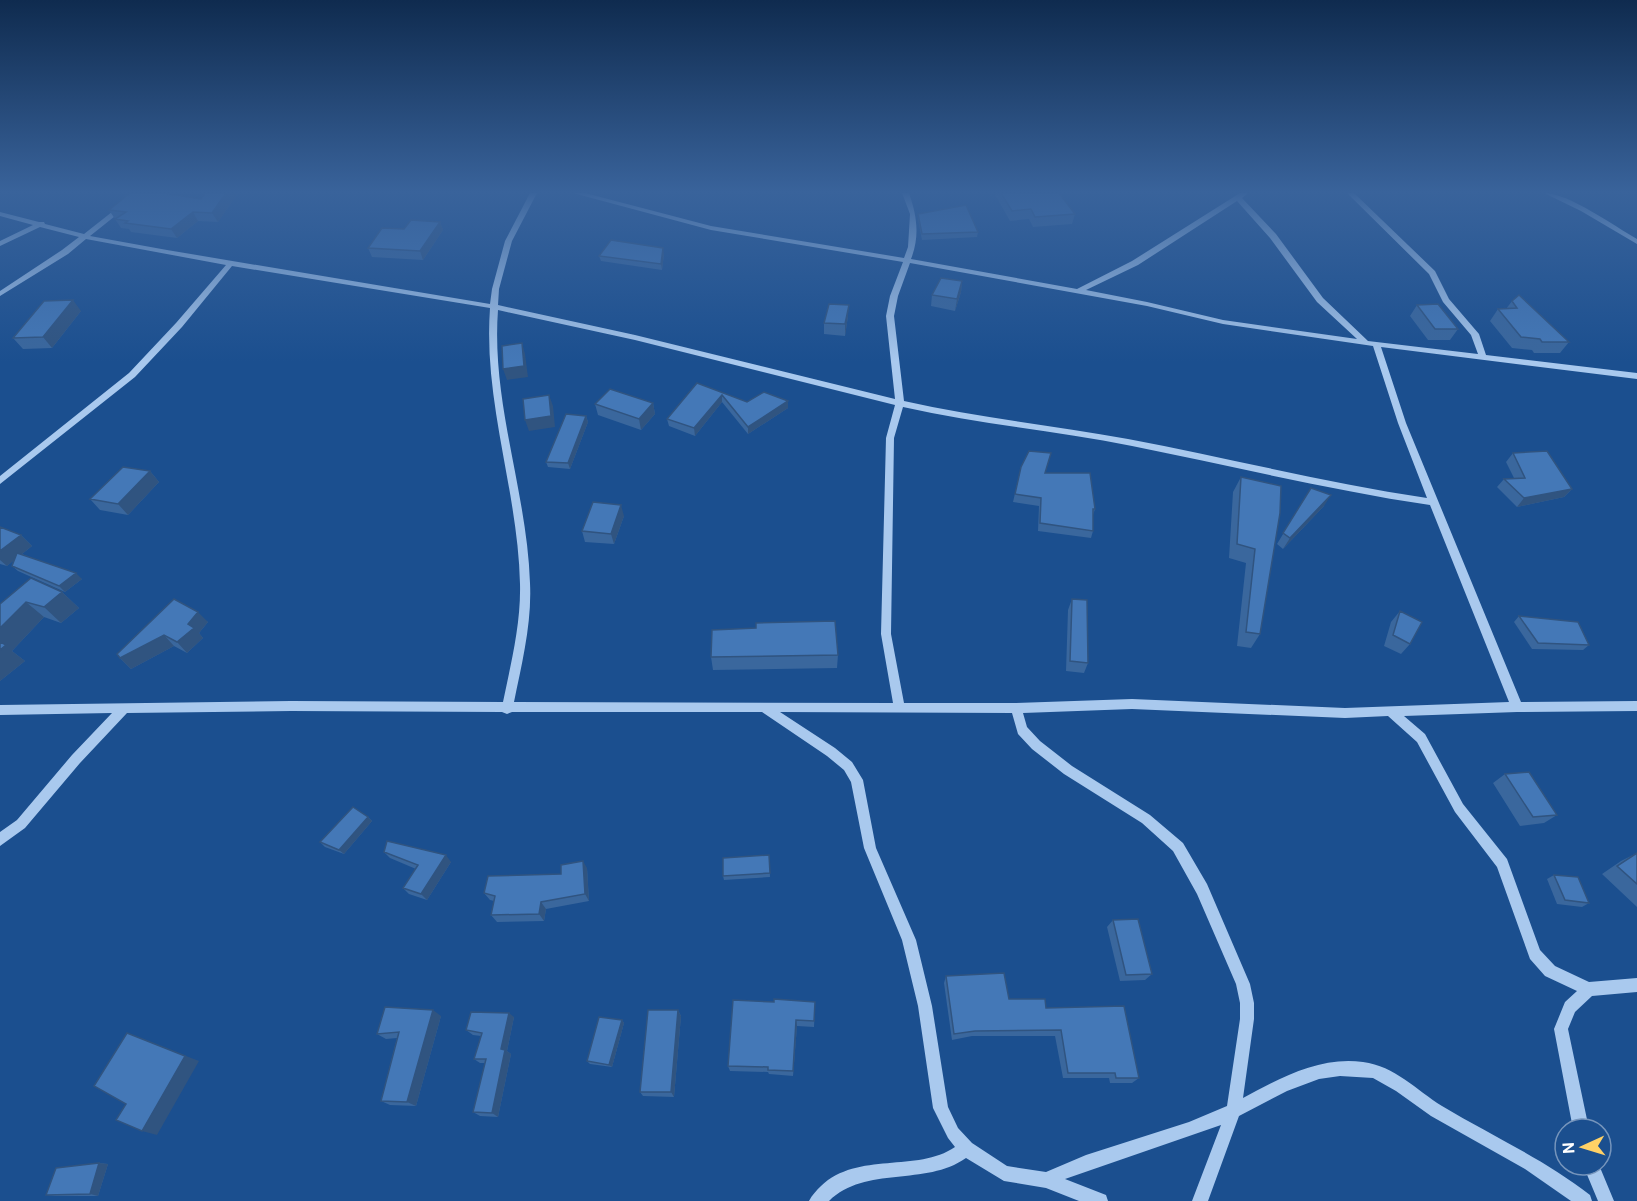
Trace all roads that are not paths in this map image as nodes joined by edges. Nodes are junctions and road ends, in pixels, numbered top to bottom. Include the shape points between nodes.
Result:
1 (65, 249) edge
2 (147, 249) edge
3 (508, 249) edge
4 (840, 249) edge
5 (911, 249) edge
6 (1157, 249) edge
7 (1283, 249) edge
8 (1407, 249) edge
9 (906, 260) junction
10 (230, 264) junction
11 (1077, 291) junction
12 (0, 294) edge
13 (492, 307) junction
14 (1372, 344) junction
15 (1484, 358) junction
16 (1637, 376) edge
17 (900, 403) junction
18 (0, 481) edge
19 (1434, 502) junction
20 (1637, 706) edge
21 (763, 707) junction
22 (899, 707) junction
23 (1517, 707) junction
24 (507, 708) junction
25 (1017, 708) junction
26 (124, 709) junction
27 (0, 710) edge
28 (1391, 712) junction
29 (0, 840) edge
30 (1637, 986) edge
31 (1588, 989) junction
32 (1234, 1110) junction
33 (1579, 1117) edge
34 (966, 1149) junction
35 (1596, 1177) edge
36 (1046, 1180) junction
37 (817, 1201) edge
38 (1100, 1201) edge
39 (1200, 1201) edge
40 (1584, 1201) edge
41 (1606, 1201) edge

1 - 12 street
2 - 10 street
3 - 13 street
4 - 9 street
5 - 9 street
6 - 11 street
7 - 14 street via 1320,300
8 - 15 street via 1432,273 1446,300 1475,334
9 - 11 street
9 - 17 street via 890,316
10 - 13 street via 360,282
10 - 18 street via 132,375
11 - 14 street via 1223,322
13 - 17 street via 672,346
13 - 24 street via 495,402 525,583 521,634
14 - 15 street
14 - 19 street
15 - 16 street
17 - 19 street via 994,422 1118,440 1287,478
17 - 22 street via 890,438 886,634
19 - 23 street
20 - 23 street
21 - 22 street
21 - 24 street
21 - 34 street via 831,752 857,780 870,848 904,924 917,969 941,1108 949,1128
22 - 25 street
23 - 28 street
24 - 26 street
25 - 28 street via 1132,704
25 - 32 street via 1022,730 1036,745 1146,819 1182,853 1211,910 1245,994 1247,1018
26 - 27 street
26 - 29 street via 21,824
28 - 31 street via 1422,738 1459,808 1502,863 1535,954 1550,971
30 - 31 street
31 - 33 street via 1570,1007 1561,1029
32 - 36 street via 1186,1131 1088,1160
32 - 39 street
32 - 40 street via 1296,1078 1317,1072 1364,1069 1394,1080 1437,1111 1555,1176
34 - 36 street via 1004,1173
34 - 37 street via 949,1161 854,1176 837,1183
35 - 41 street
36 - 38 street

